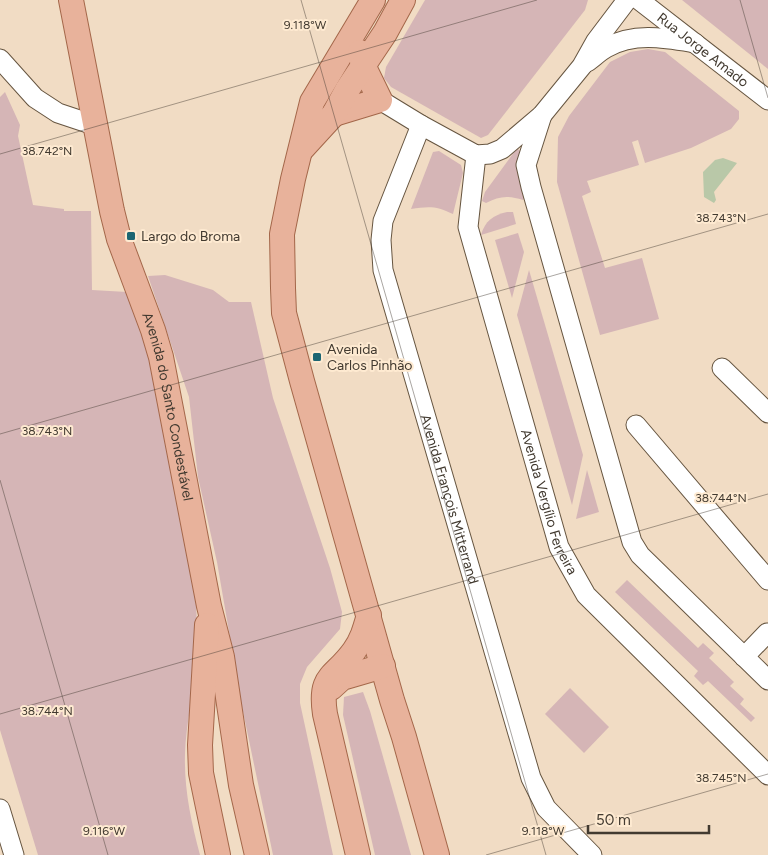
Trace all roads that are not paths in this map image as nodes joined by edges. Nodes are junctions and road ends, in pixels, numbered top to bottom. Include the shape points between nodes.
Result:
1 (71, 0) edge
2 (373, 0) edge
3 (403, 0) edge
4 (627, 0) edge
5 (639, 0) edge
6 (356, 32) junction
7 (697, 43) junction
8 (0, 59) edge
9 (363, 65) junction
10 (582, 66) junction
11 (380, 100) junction
12 (768, 100) edge
13 (334, 114) junction
14 (542, 115) junction
15 (94, 125) junction
16 (421, 125) junction
17 (300, 152) junction
18 (476, 155) junction
19 (722, 368) dead end
20 (768, 413) edge
21 (636, 426) dead end
22 (768, 580) edge
23 (209, 606) junction
24 (368, 615) junction
25 (767, 633) edge
26 (744, 656) junction
27 (343, 664) junction
28 (382, 666) junction
29 (768, 680) edge
30 (324, 703) junction
31 (768, 775) edge
32 (0, 809) edge
33 (14, 855) edge
34 (218, 855) edge
35 (257, 855) edge
36 (358, 855) edge
37 (437, 855) edge
38 (592, 855) edge

1 - 15 main road
2 - 6 main road
3 - 9 main road
4 - 10 street via 596,41
5 - 7 street, Rua Jorge Amado
6 - 9 main road
6 - 17 main road via 312,102
7 - 10 street via 638,37 606,48
7 - 12 street, Rua Jorge Amado
8 - 15 street via 35,98 58,113
9 - 11 main road
9 - 13 main road
10 - 14 street
11 - 13 main road
11 - 16 street
13 - 17 main road
14 - 18 street via 502,149
14 - 26 street via 526,165 530,187 632,542 640,555
15 - 23 main road, Avenida do Santo Condestável via 119,239 161,357
16 - 18 street
16 - 38 street, Avenida François Mitterrand via 383,221 384,270 531,778 546,808
17 - 24 main road via 282,234 284,313
18 - 31 street, Avenida Vergílio Ferreira via 468,227 559,547 586,595
19 - 20 street
21 - 22 street
23 - 34 main road, Avenida do Santo Condestável via 201,773
23 - 35 main road, Avenida do Santo Condestável via 222,657 242,785
24 - 27 main road via 363,637
24 - 28 main road
25 - 26 street
26 - 29 street
27 - 28 main road via 360,659
27 - 30 main road via 325,684
28 - 30 main road via 342,678 332,686
28 - 37 main road
30 - 36 main road
32 - 33 street

